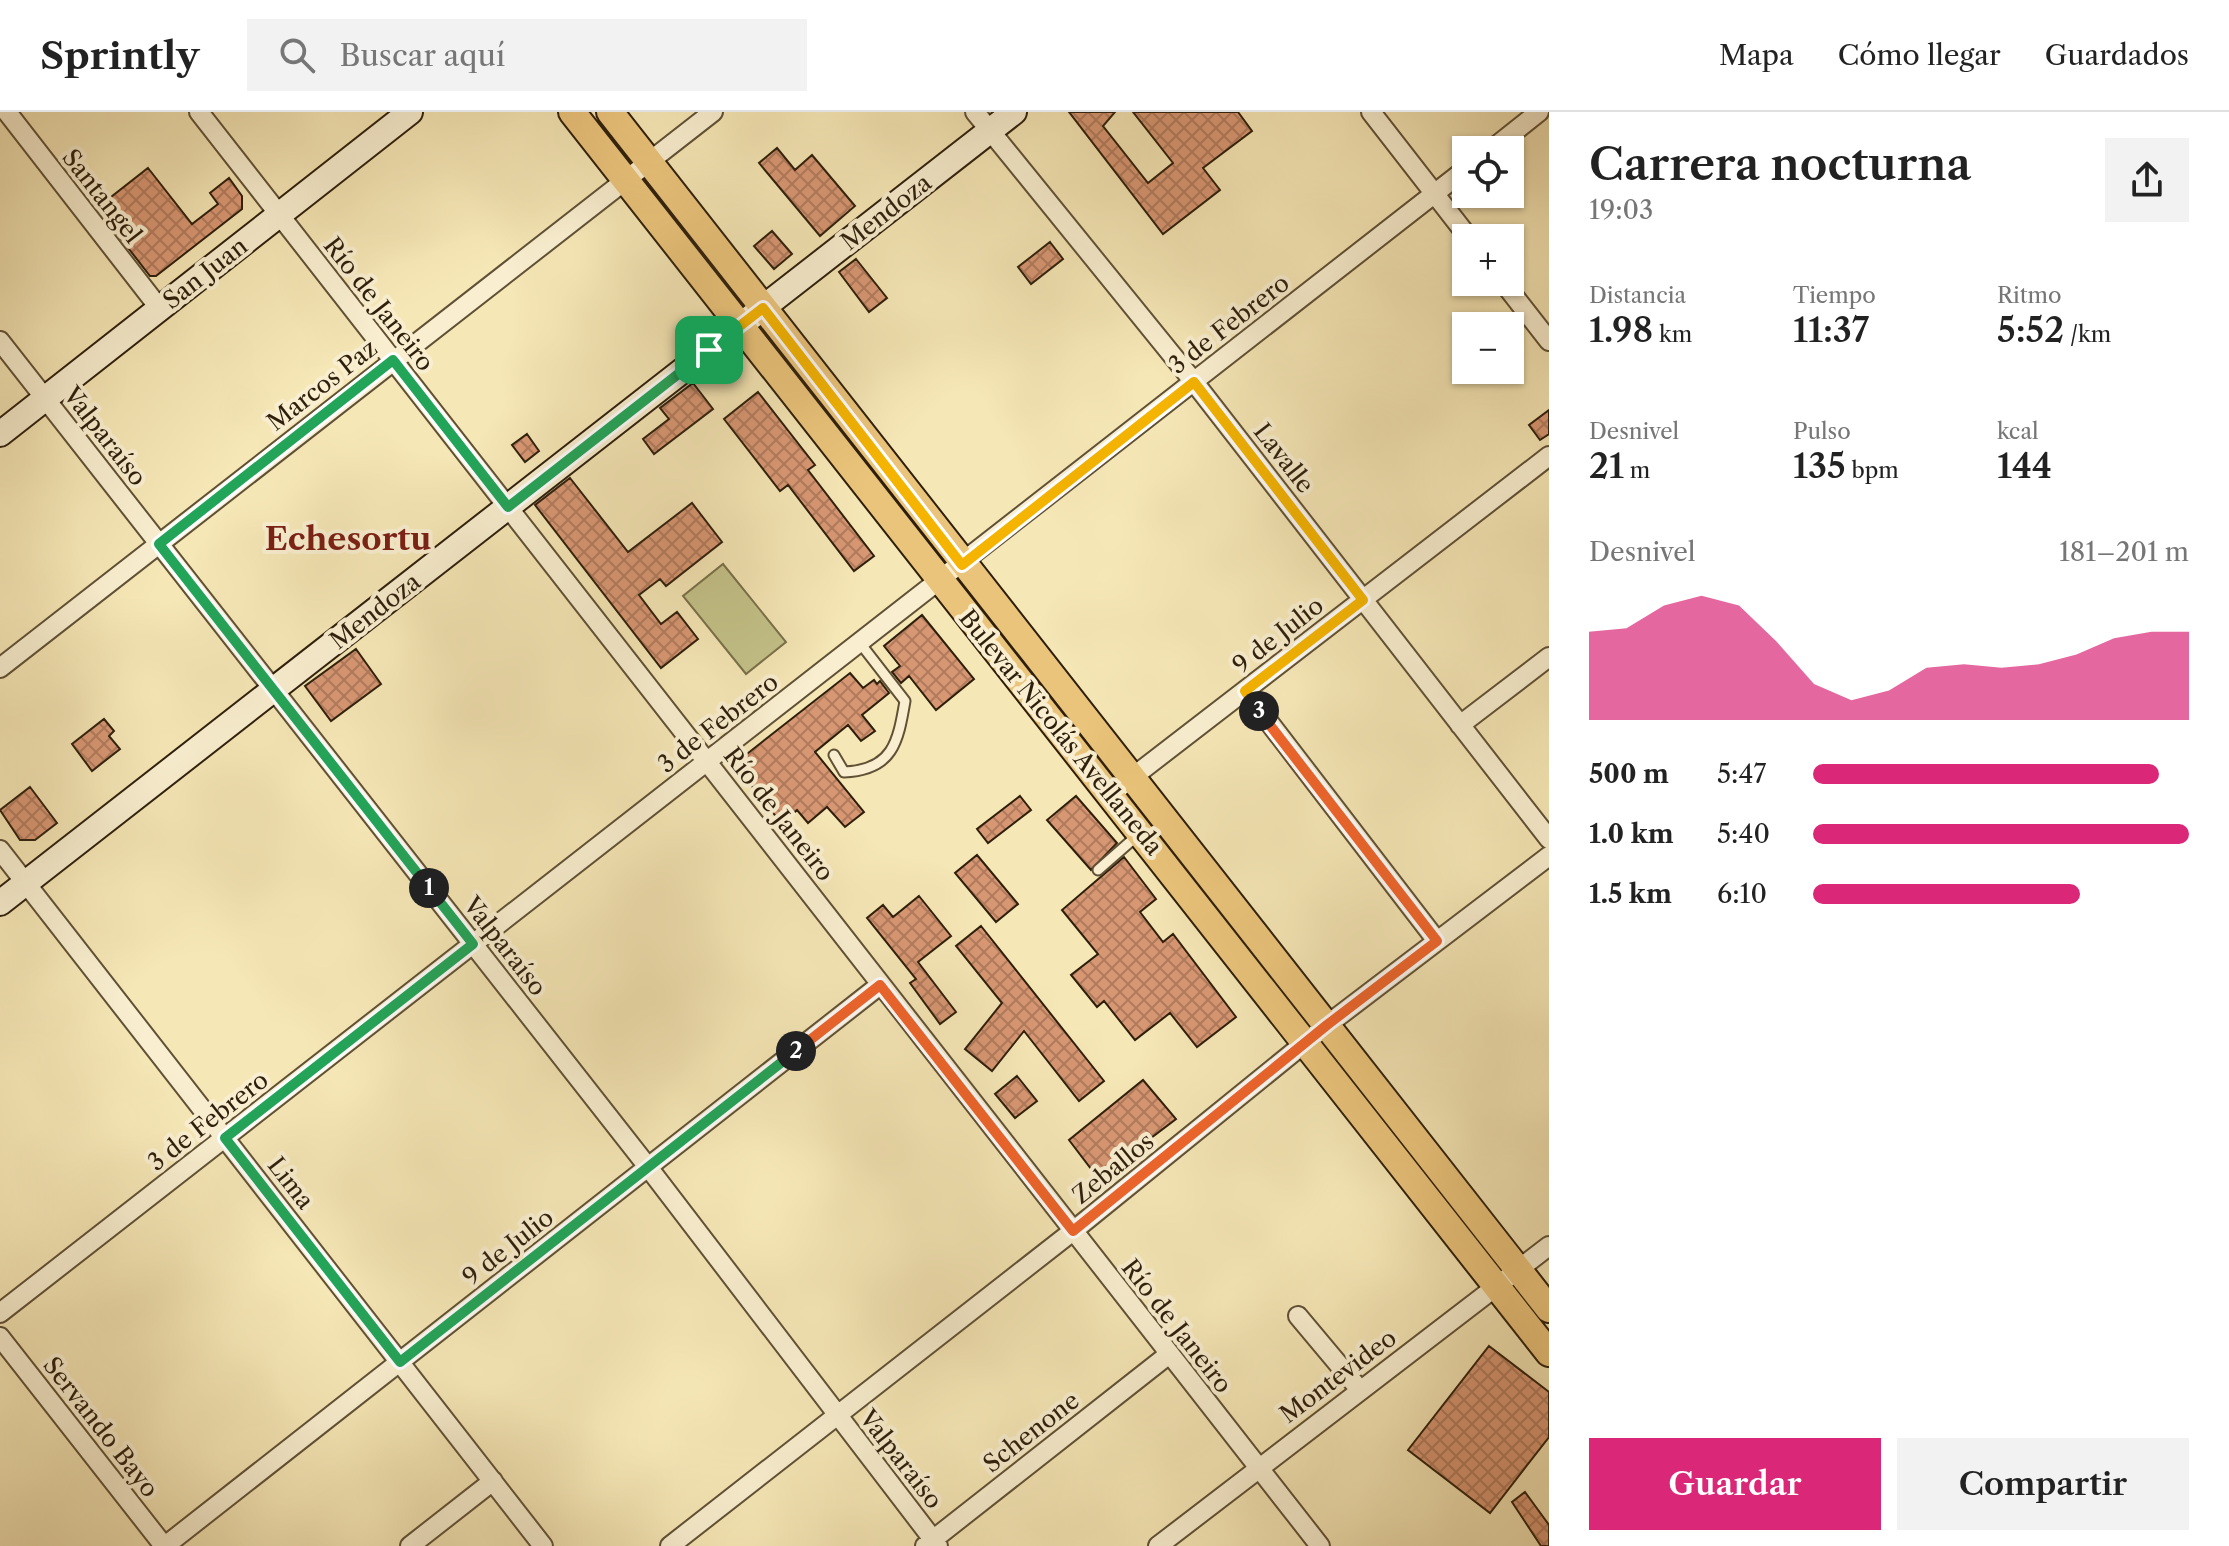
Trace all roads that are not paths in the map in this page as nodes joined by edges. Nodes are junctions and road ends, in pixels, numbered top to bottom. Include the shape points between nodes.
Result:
1 (7, 112) edge
2 (199, 112) edge
3 (572, 112) edge
4 (610, 112) edge
5 (713, 112) edge
6 (1014, 112) edge
7 (1371, 112) edge
8 (1539, 112) edge
9 (398, 116) edge
10 (982, 122) edge
11 (1509, 136) edge
12 (649, 162) junction
13 (626, 180) junction
14 (1452, 180) edge
15 (1435, 194) junction
16 (279, 215) junction
17 (1458, 224) edge
18 (1514, 296) edge
19 (763, 308) junction
20 (160, 309) junction
21 (742, 325) junction
22 (0, 341) edge
23 (1549, 341) edge
24 (393, 360) junction
25 (1194, 382) junction
26 (45, 398) junction
27 (0, 434) edge
28 (1549, 456) edge
29 (508, 507) junction
30 (159, 544) junction
31 (962, 565) junction
32 (940, 582) junction
33 (1363, 600) junction
34 (860, 643) junction
35 (1549, 657) edge
36 (0, 668) edge
37 (274, 690) junction
38 (1245, 691) junction
39 (1460, 725) junction
40 (834, 755) dead end
41 (708, 761) junction
42 (1134, 777) junction
43 (1112, 793) junction
44 (1142, 832) junction
45 (1549, 839) edge
46 (0, 850) edge
47 (1549, 856) edge
48 (1098, 870) dead end
49 (26, 883) junction
50 (0, 903) edge
51 (1437, 941) junction
52 (473, 944) junction
53 (880, 985) junction
54 (1327, 1025) junction
55 (1306, 1042) junction
56 (225, 1138) junction
57 (648, 1167) junction
58 (1073, 1231) junction
59 (1549, 1246) edge
60 (1519, 1270) junction
61 (1497, 1287) junction
62 (1549, 1309) edge
63 (0, 1313) edge
64 (1298, 1316) dead end
65 (0, 1337) edge
66 (1549, 1353) edge
67 (1168, 1355) junction
68 (400, 1362) junction
69 (1360, 1390) junction
70 (837, 1415) junction
71 (1257, 1467) junction
72 (493, 1481) junction
73 (932, 1544) edge
74 (164, 1546) edge
75 (410, 1546) edge
76 (543, 1546) edge
77 (670, 1546) edge
78 (1158, 1546) edge
79 (1320, 1546) edge

1 - 20 street, Santangel
2 - 16 street, Río de Janeiro
3 - 13 main road, Bulevar Nicolás Avellaneda
4 - 12 main road, Bulevar Nicolás Avellaneda
5 - 12 street, Marcos Paz
6 - 10 main road, Mendoza
7 - 15 street
8 - 11 street
9 - 16 main road, San Juan
10 - 19 main road, Mendoza
10 - 25 street, Lavalle
12 - 13 street, Marcos Paz
12 - 19 main road, Bulevar Nicolás Avellaneda
13 - 21 main road, Bulevar Nicolás Avellaneda
13 - 24 street, Marcos Paz
14 - 15 street, 3 de Febrero
15 - 17 street
15 - 25 street, 3 de Febrero
16 - 20 main road, San Juan
16 - 24 street, Río de Janeiro
18 - 23 street
19 - 21 main road, Mendoza
19 - 31 main road, Bulevar Nicolás Avellaneda
20 - 26 main road, San Juan
21 - 29 main road, Mendoza
21 - 32 main road, Bulevar Nicolás Avellaneda
22 - 26 street, Valparaíso
24 - 29 street, Río de Janeiro
24 - 30 street, Marcos Paz
25 - 31 street, 3 de Febrero
25 - 33 street, Lavalle
26 - 27 main road, San Juan
26 - 30 street, Valparaíso
28 - 33 street, 9 de Julio
29 - 37 main road, Mendoza
29 - 41 street, Río de Janeiro
30 - 36 street, Marcos Paz
30 - 37 street, Valparaíso
31 - 32 street, 3 de Febrero
31 - 42 main road, Bulevar Nicolás Avellaneda
32 - 34 street, 3 de Febrero
32 - 43 main road, Bulevar Nicolás Avellaneda
33 - 38 street, 9 de Julio
33 - 39 street, Lavalle
34 - 40 lane via 905,701 897,745 867,771 844,772
34 - 41 street, 3 de Febrero
35 - 39 street
37 - 49 main road, Mendoza
37 - 52 street, Valparaíso
38 - 42 street, 9 de Julio
38 - 51 street
39 - 45 street, Lavalle
41 - 52 street, 3 de Febrero
41 - 53 street, Río de Janeiro
42 - 43 street, 9 de Julio
42 - 54 main road, Bulevar Nicolás Avellaneda
43 - 44 main road, Bulevar Nicolás Avellaneda
44 - 48 lane
44 - 55 main road, Bulevar Nicolás Avellaneda
46 - 49 street, Lima
47 - 51 street, Zeballos
49 - 50 main road, Mendoza
49 - 56 street, Lima
51 - 54 street, Zeballos
52 - 56 street, 3 de Febrero
52 - 57 street, Valparaíso
53 - 57 street, 9 de Julio
53 - 58 street, Río de Janeiro
54 - 55 street, Zeballos
54 - 60 main road, Bulevar Nicolás Avellaneda
55 - 58 street, Zeballos
55 - 61 main road, Bulevar Nicolás Avellaneda
56 - 63 street, 3 de Febrero
56 - 68 street, Lima
57 - 68 street, 9 de Julio
57 - 70 street, Valparaíso
58 - 67 street, Río de Janeiro
58 - 70 street, Zeballos
59 - 60 street, Montevideo
60 - 61 street, Montevideo
60 - 62 main road, Bulevar Nicolás Avellaneda
61 - 66 main road, Bulevar Nicolás Avellaneda
61 - 69 street, Montevideo
64 - 69 street
65 - 74 street, Servando Bayo
67 - 71 street, Río de Janeiro
67 - 73 street, Schenone
68 - 72 street, Lima
68 - 74 street, 9 de Julio
69 - 71 street, Montevideo
70 - 73 street, Valparaíso
70 - 77 street, Zeballos
71 - 78 street, Montevideo
71 - 79 street, Río de Janeiro
72 - 75 street
72 - 76 street, Lima

